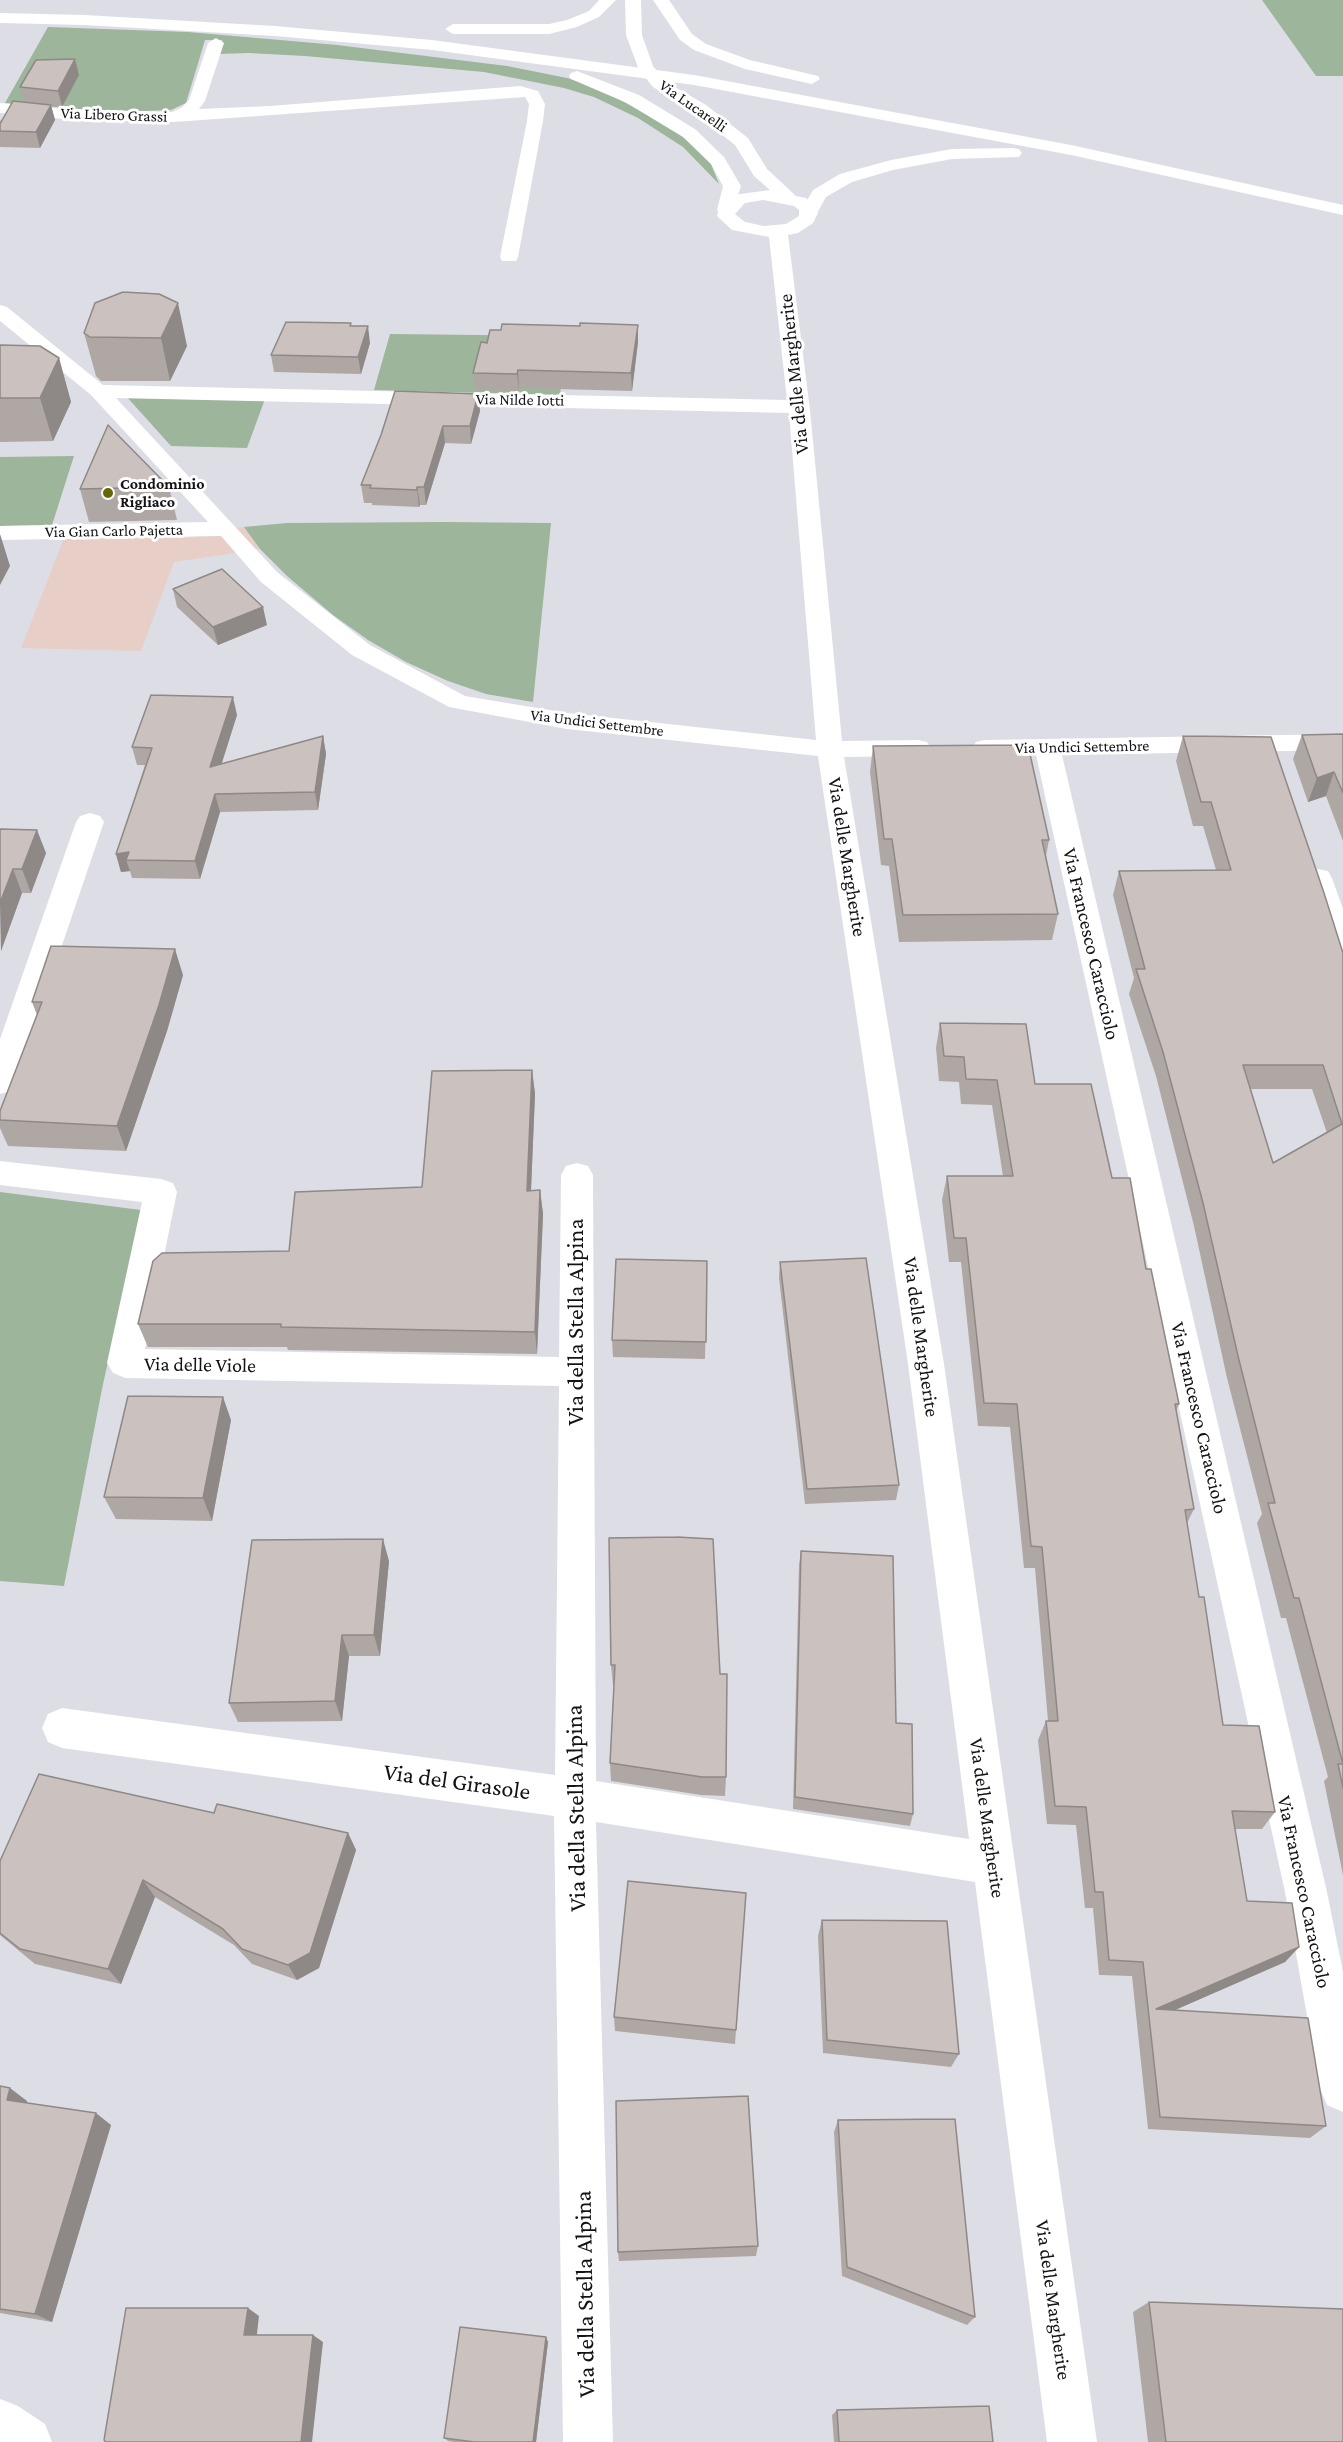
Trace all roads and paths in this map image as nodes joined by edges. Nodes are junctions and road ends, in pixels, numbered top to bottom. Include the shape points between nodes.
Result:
1 (608, 0) edge
2 (633, 0) edge
3 (661, 0) edge
4 (0, 7) edge
5 (88, 15) junction
6 (176, 17) junction
7 (0, 18) edge
8 (362, 23) dead end
9 (283, 24) junction
10 (441, 28) dead end
11 (311, 34) junction
12 (216, 43) dead end
13 (600, 61) junction
14 (692, 74) junction
15 (828, 82) dead end
16 (0, 108) edge
17 (956, 111) dead end
18 (179, 115) junction
19 (973, 118) junction
20 (760, 172) junction
21 (1343, 195) edge
22 (750, 196) junction
23 (789, 198) junction
24 (726, 210) junction
25 (1343, 210) edge
26 (809, 213) junction
27 (778, 231) junction
28 (509, 257) dead end
29 (0, 311) edge
30 (98, 391) junction
31 (798, 407) junction
32 (227, 529) junction
33 (0, 533) edge
34 (1343, 742) edge
35 (830, 748) junction
36 (1047, 748) junction
37 (90, 822) dead end
38 (1309, 852) edge
39 (1343, 950) edge
40 (0, 1083) edge
41 (0, 1173) edge
42 (577, 1174) dead end
43 (576, 1372) junction
44 (62, 1728) dead end
45 (575, 1798) junction
46 (994, 1864) junction
47 (1343, 2089) edge
48 (0, 2424) edge
49 (27, 2442) edge
50 (588, 2442) edge
51 (1072, 2442) edge

1 - 10 main road via 587,17 549,29
2 - 20 main road, Via Lucarelli via 634,35 645,67 659,84 742,142
3 - 15 main road via 686,37 700,47 745,64
4 - 5 main road
4 - 6 main road via 146,11
5 - 6 main road
5 - 7 main road
5 - 11 main road
6 - 9 main road
8 - 9 main road via 318,20
9 - 13 main road via 521,46
11 - 13 main road
11 - 24 main road via 395,51 525,65 585,78 633,99 689,133 718,161 732,186
12 - 18 main road, Via Libero Grassi via 197,101 188,112
13 - 14 main road
14 - 19 main road via 808,87
14 - 25 main road via 1071,150
16 - 18 main road, Via Libero Grassi via 124,117
17 - 19 main road
18 - 28 main road via 509,91 532,94 537,104 535,121
19 - 21 main road
20 - 22 main road
20 - 23 main road, Via Lucarelli
22 - 23 main road
22 - 24 main road
23 - 26 main road, Via Lucarelli via 807,207
24 - 27 main road via 730,222 739,226
25 - 26 main road via 1283,202 1068,157 1002,152 952,154 868,171 846,178 819,194
26 - 27 main road via 801,225
27 - 31 main road, Via delle Margherite
29 - 30 main road, Via Undici Settembre
30 - 31 main road, Via Nilde Iotti
30 - 32 main road, Via Undici Settembre
31 - 35 main road, Via delle Margherite
32 - 33 main road, Via Gian Carlo Pajetta
32 - 35 main road, Via Undici Settembre via 269,577 361,650 458,702 567,721
34 - 36 main road, Via Undici Settembre via 1276,754
35 - 36 main road, Via Undici Settembre
35 - 46 main road, Via delle Margherite via 926,1364
36 - 47 main road, Via Francesco Caracciolo via 1306,1892
37 - 40 main road
38 - 39 main road
41 - 43 main road, Via delle Viole via 161,1192 125,1363
42 - 43 main road, Via della Stella Alpina
43 - 45 main road, Via della Stella Alpina
44 - 45 main road, Via del Girasole
45 - 46 main road, Via del Girasole
45 - 50 main road, Via della Stella Alpina
46 - 51 main road, Via delle Margherite
48 - 49 main road

